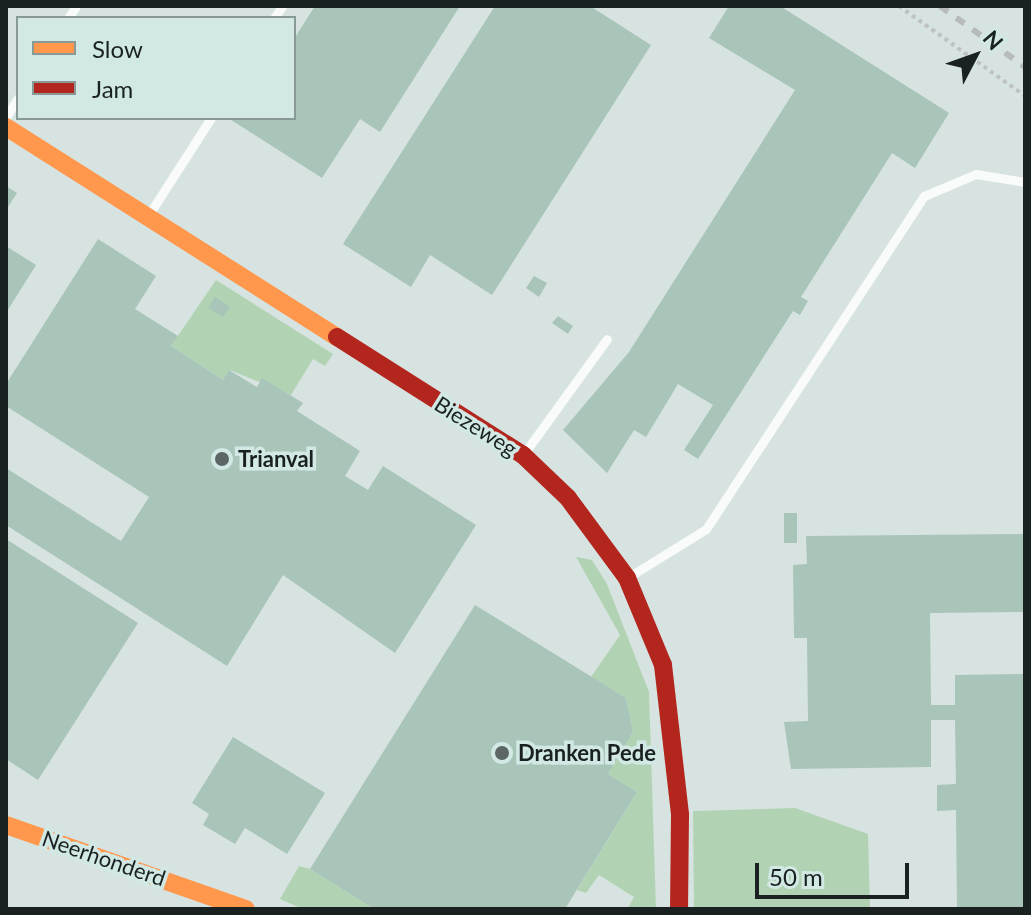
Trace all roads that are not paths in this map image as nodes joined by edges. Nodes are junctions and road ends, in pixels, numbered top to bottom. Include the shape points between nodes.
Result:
1 (210, 120) edge
2 (6, 127) edge
3 (1025, 182) edge
4 (147, 218) junction
5 (607, 339) dead end
6 (523, 455) junction
7 (627, 578) junction
8 (6, 825) edge
9 (246, 909) edge
10 (679, 909) edge

1 - 4 lane
2 - 4 street, Biezeweg
3 - 7 lane via 976,174 924,196 706,529
4 - 6 street, Biezeweg
5 - 6 lane
6 - 7 street, Biezeweg via 568,498
7 - 10 street, Biezeweg via 663,665 680,815
8 - 9 street, Neerhonderd

